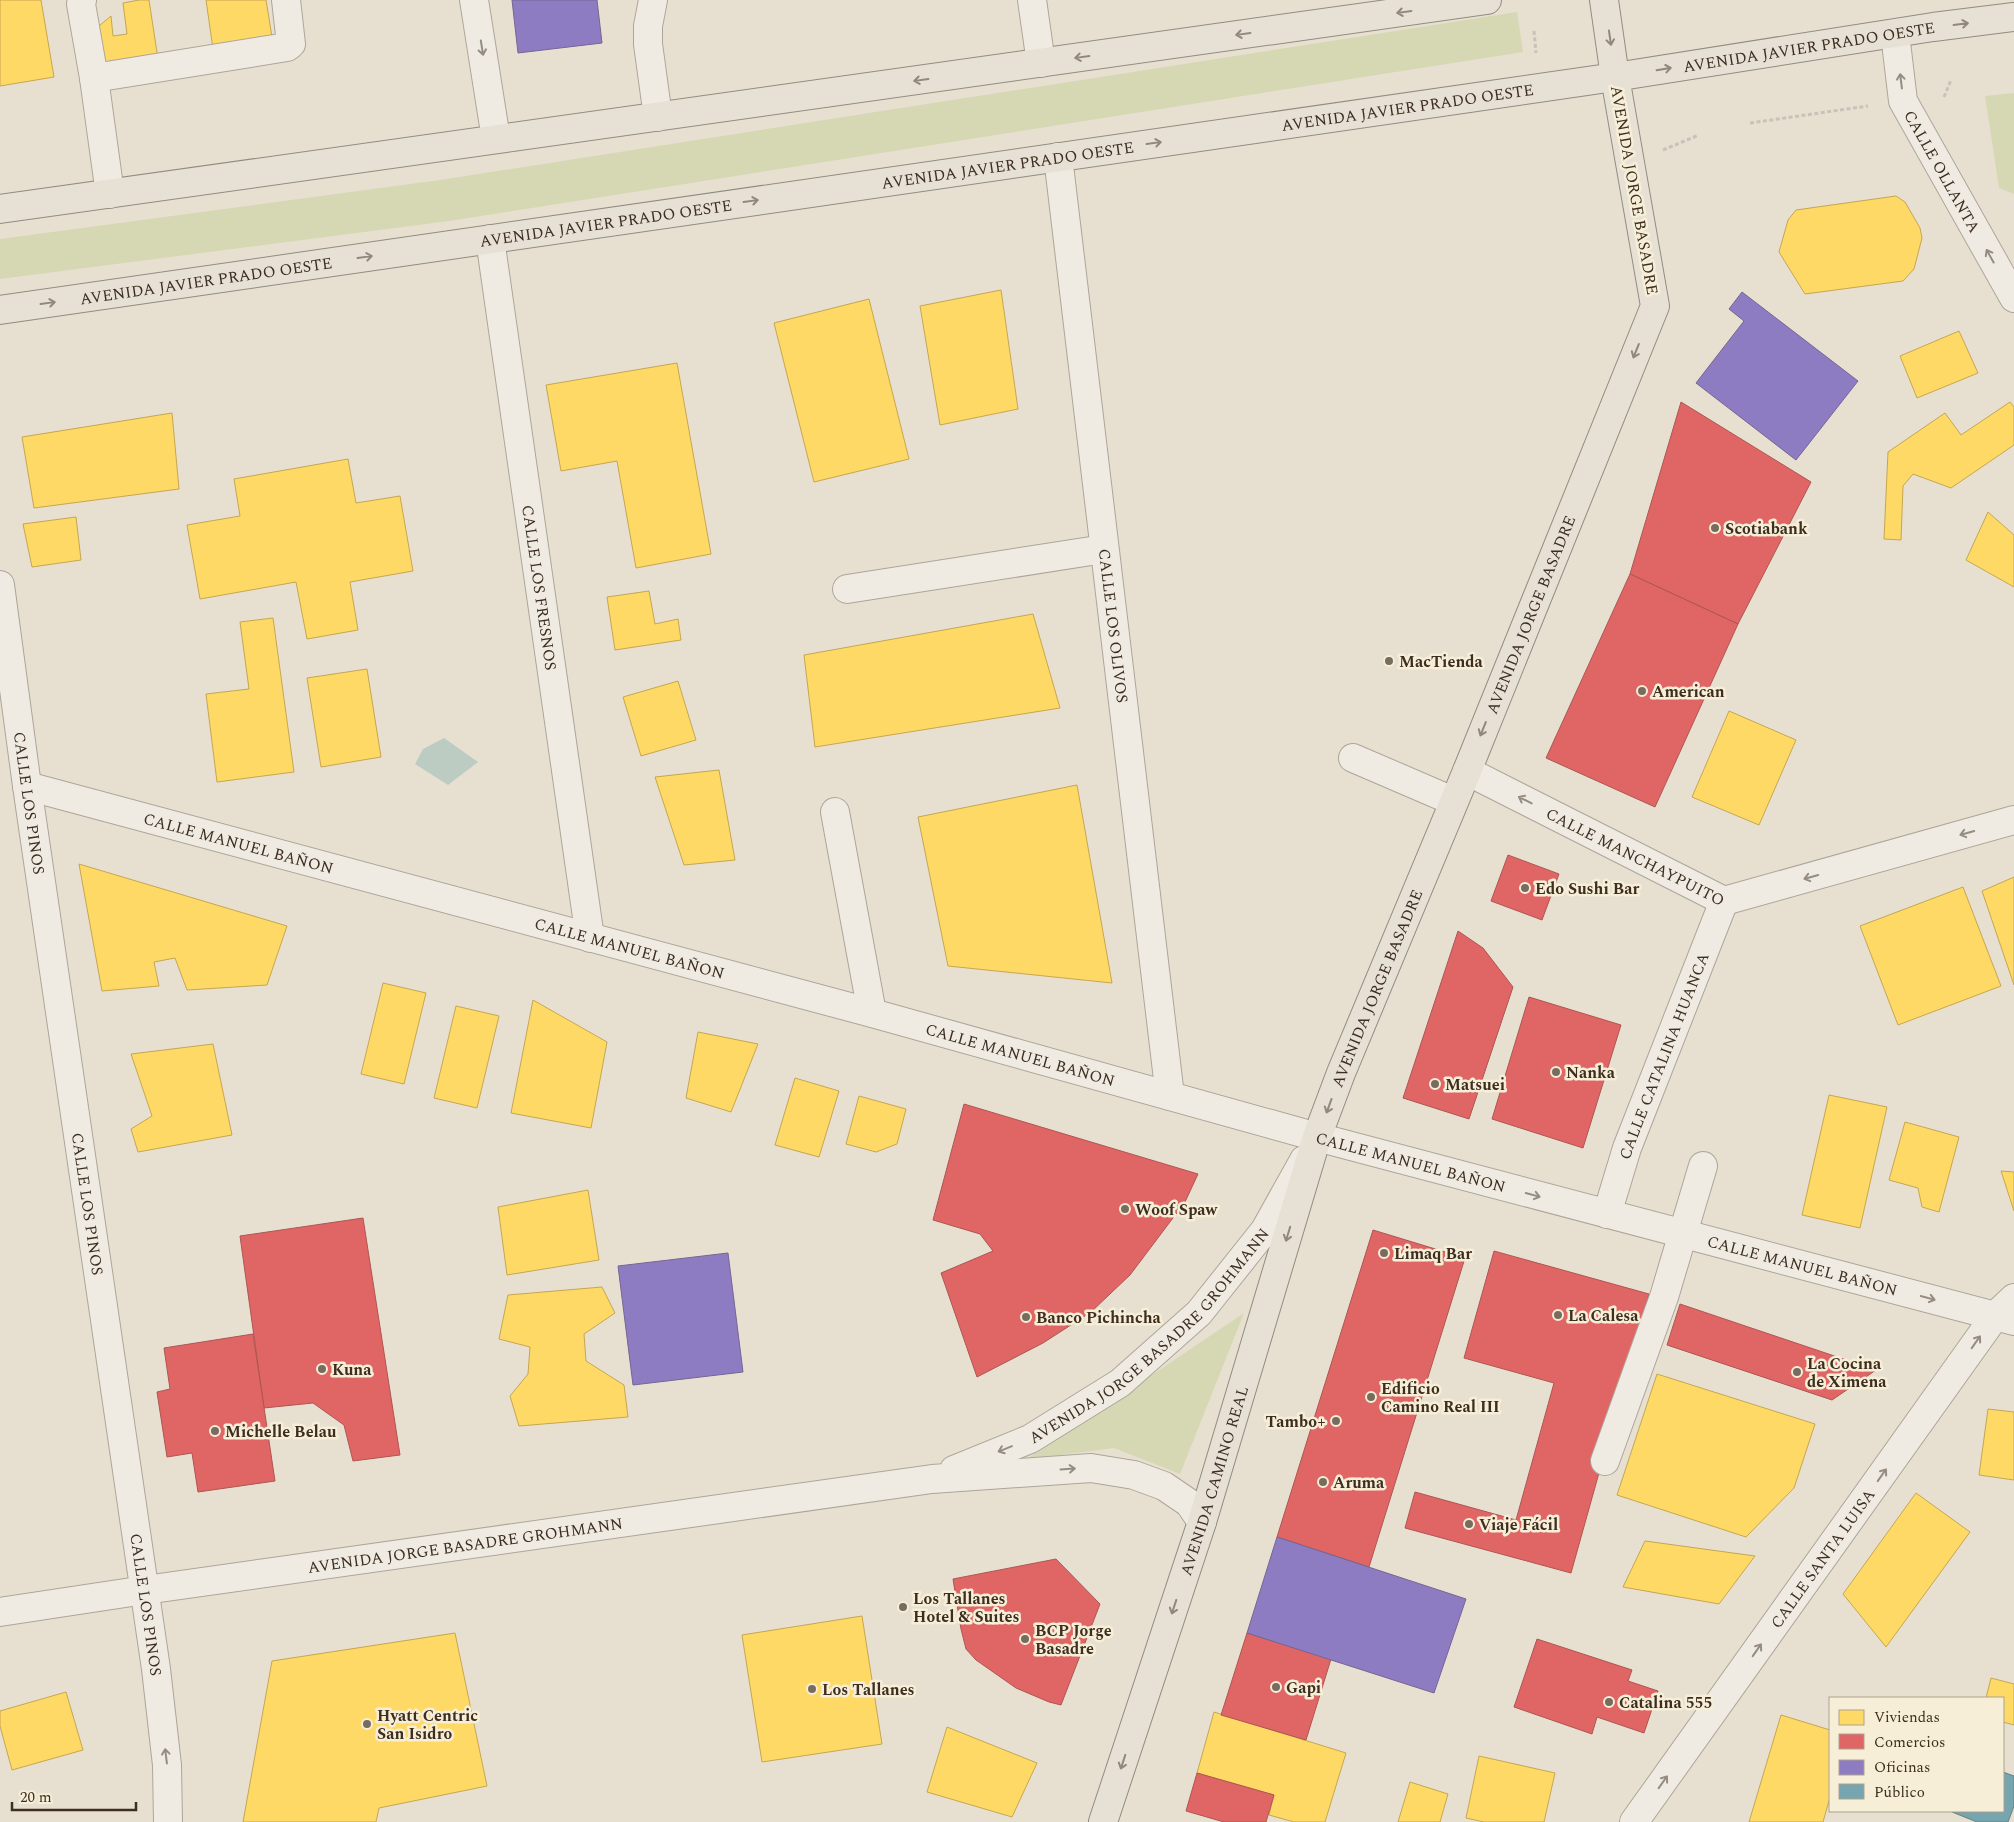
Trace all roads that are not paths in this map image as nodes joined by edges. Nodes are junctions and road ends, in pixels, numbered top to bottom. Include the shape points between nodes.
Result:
1 (82, 0) edge
2 (286, 0) edge
3 (474, 0) edge
4 (653, 0) edge
5 (1032, 0) edge
6 (1487, 0) edge
7 (1604, 0) edge
8 (2014, 17) edge
9 (1895, 34) junction
10 (1041, 63) junction
11 (1615, 77) junction
12 (94, 78) junction
13 (658, 117) junction
14 (496, 139) junction
15 (1058, 157) junction
16 (110, 194) junction
17 (0, 209) edge
18 (490, 239) junction
19 (2014, 298) edge
20 (0, 310) edge
21 (1104, 549) junction
22 (0, 585) edge
23 (847, 589) dead end
24 (1353, 758) dead end
25 (1467, 770) junction
26 (27, 786) junction
27 (1453, 801) junction
28 (834, 812) dead end
29 (2014, 820) edge
30 (1724, 901) junction
31 (590, 938) junction
32 (872, 1013) junction
33 (1170, 1096) junction
34 (1317, 1137) junction
35 (1702, 1166) dead end
36 (1607, 1214) junction
37 (1682, 1235) junction
38 (2008, 1312) edge
39 (1605, 1461) dead end
40 (932, 1480) junction
41 (1202, 1522) junction
42 (145, 1590) junction
43 (0, 1612) edge
44 (168, 1822) edge
45 (1103, 1822) edge
46 (1634, 1822) edge

1 - 12 street
2 - 12 street via 291,44 287,47
3 -> 14 street
4 - 13 street via 648,44
5 - 10 street
6 -> 10 main road
7 -> 11 main road, AVENIDA JORGE BASADRE
9 -> 8 main road, AVENIDA JAVIER PRADO OESTE
11 -> 9 main road, AVENIDA JAVIER PRADO OESTE
19 -> 9 street, CALLE OLLANTA via 1903,101
10 -> 13 main road
15 -> 11 main road, AVENIDA JAVIER PRADO OESTE
11 -> 25 main road, AVENIDA JORGE BASADRE via 1654,306
12 - 16 street
13 - 14 main road
14 - 16 main road
18 -> 15 main road, AVENIDA JAVIER PRADO OESTE
15 - 21 street, CALLE LOS OLIVOS
16 - 17 main road
20 -> 18 main road, AVENIDA JAVIER PRADO OESTE
18 - 31 street, CALLE LOS FRESNOS
21 - 23 street
21 - 33 street, CALLE LOS OLIVOS
22 - 26 street, CALLE LOS PINOS
24 - 27 street
25 - 27 main road, AVENIDA JORGE BASADRE
30 -> 25 street, CALLE MANCHAYPUITO
26 - 31 street, CALLE MANUEL BAÑON
26 - 42 street, CALLE LOS PINOS
27 -> 34 main road, AVENIDA JORGE BASADRE
28 - 32 street
29 -> 30 street, CALLE MANCHAYPUITO
30 - 36 street, CALLE CATALINA HUANCA via 1628,1148
31 - 32 street, CALLE MANUEL BAÑON
32 - 33 street, CALLE MANUEL BAÑON
33 - 34 street, CALLE MANUEL BAÑON
34 -> 36 street, CALLE MANUEL BAÑON
34 -> 40 street, AVENIDA JORGE BASADRE GROHMANN via 1265,1230 1192,1319 1120,1383 1030,1439
34 -> 41 main road, AVENIDA CAMINO REAL
35 - 37 street
36 - 37 street, CALLE MANUEL BAÑON
37 -> 38 street, CALLE MANUEL BAÑON
37 - 39 street via 1664,1297
46 -> 38 street, CALLE SANTA LUISA
40 -> 41 street, AVENIDA JORGE BASADRE GROHMANN via 1091,1468 1134,1475 1164,1486 1189,1504
40 - 42 street, AVENIDA JORGE BASADRE GROHMANN
41 -> 45 main road, AVENIDA CAMINO REAL
42 - 43 street, AVENIDA JORGE BASADRE GROHMANN
44 -> 42 street, CALLE LOS PINOS via 167,1764

